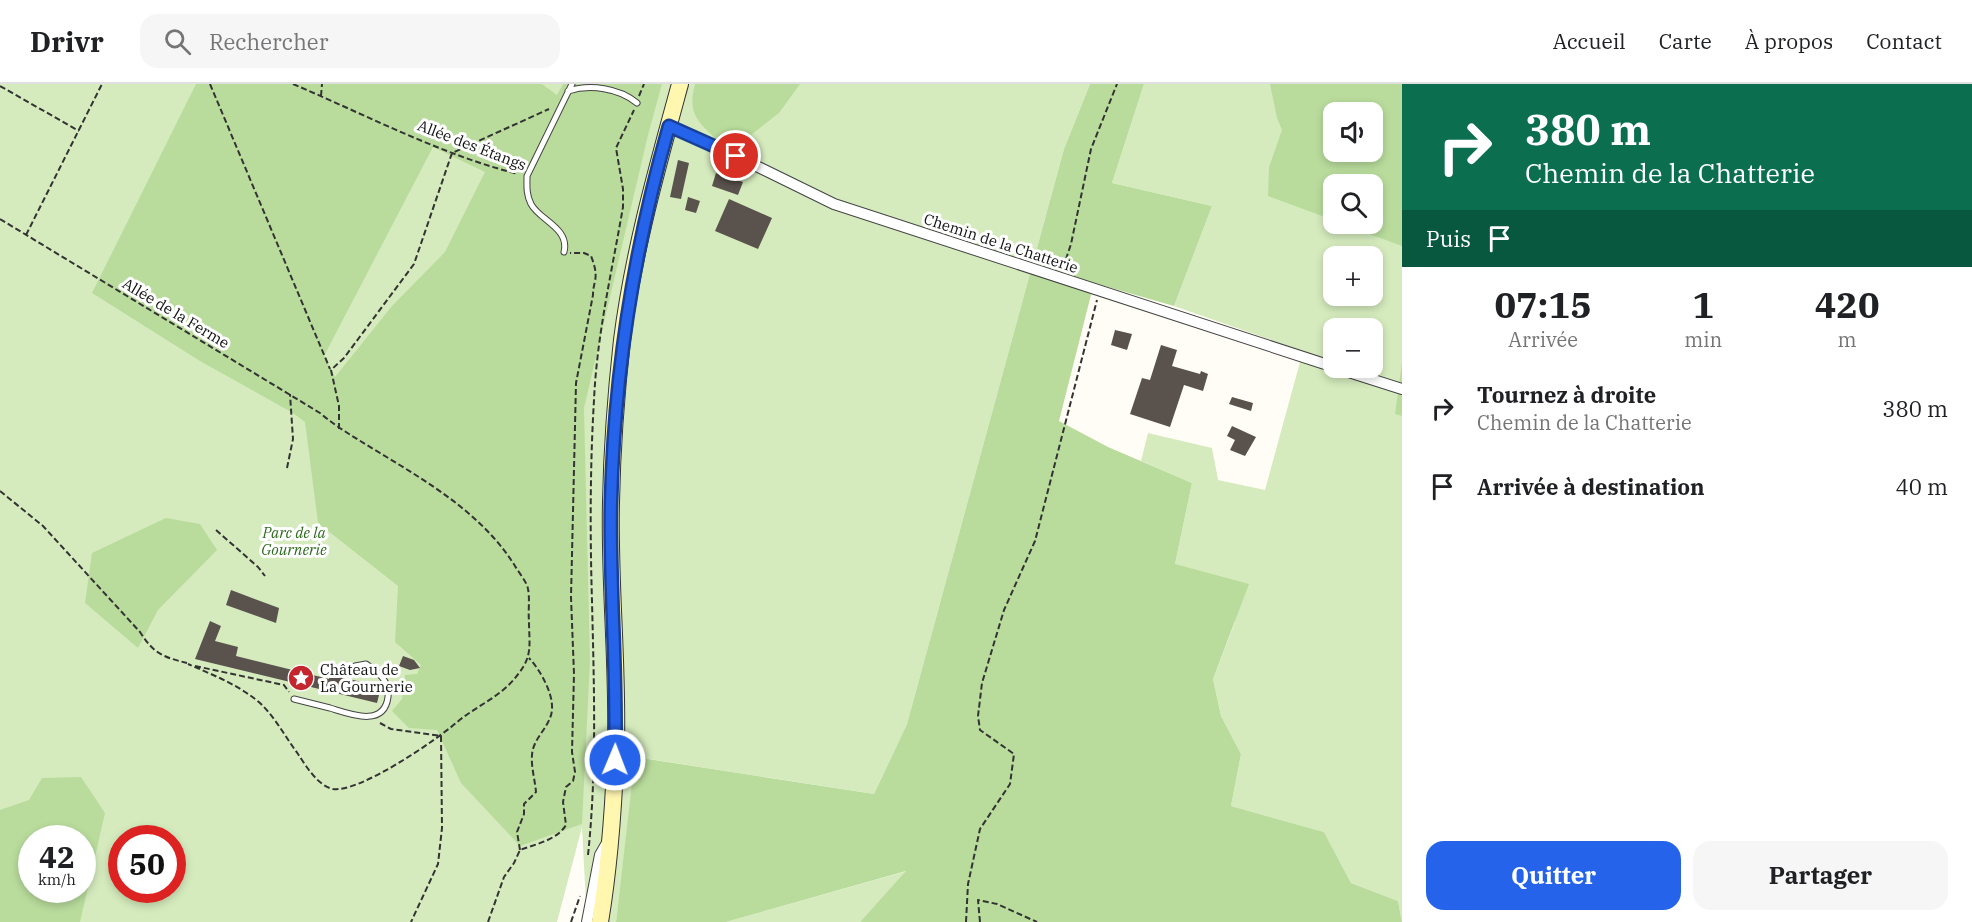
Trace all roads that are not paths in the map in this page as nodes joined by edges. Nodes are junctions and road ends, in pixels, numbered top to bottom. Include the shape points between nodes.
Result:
1 (572, 84) edge
2 (617, 84) edge
3 (680, 84) edge
4 (568, 91) junction
5 (614, 92) junction
6 (637, 103) road end
7 (669, 126) junction
8 (564, 252) road end
9 (1323, 363) edge
10 (1368, 378) edge
11 (1402, 389) edge
12 (355, 666) dead end
13 (294, 699) road end
14 (612, 832) junction
15 (587, 922) edge
16 (600, 922) edge

1 - 4 lane
2 - 5 lane
3 - 7 main road
4 - 5 lane via 579,88
4 - 8 lane, Allée des Étangs via 527,176 526,193 532,207 553,223 564,240
5 - 6 lane
7 - 9 street, Chemin de la Chatterie via 834,204
7 - 14 main road via 636,261 622,338 614,422 611,504 616,740
10 - 11 street, Chemin de la Chatterie
12 - 13 lane via 366,664 384,680 388,692 385,709 375,716 362,717
14 - 15 street via 600,855
14 - 16 main road

